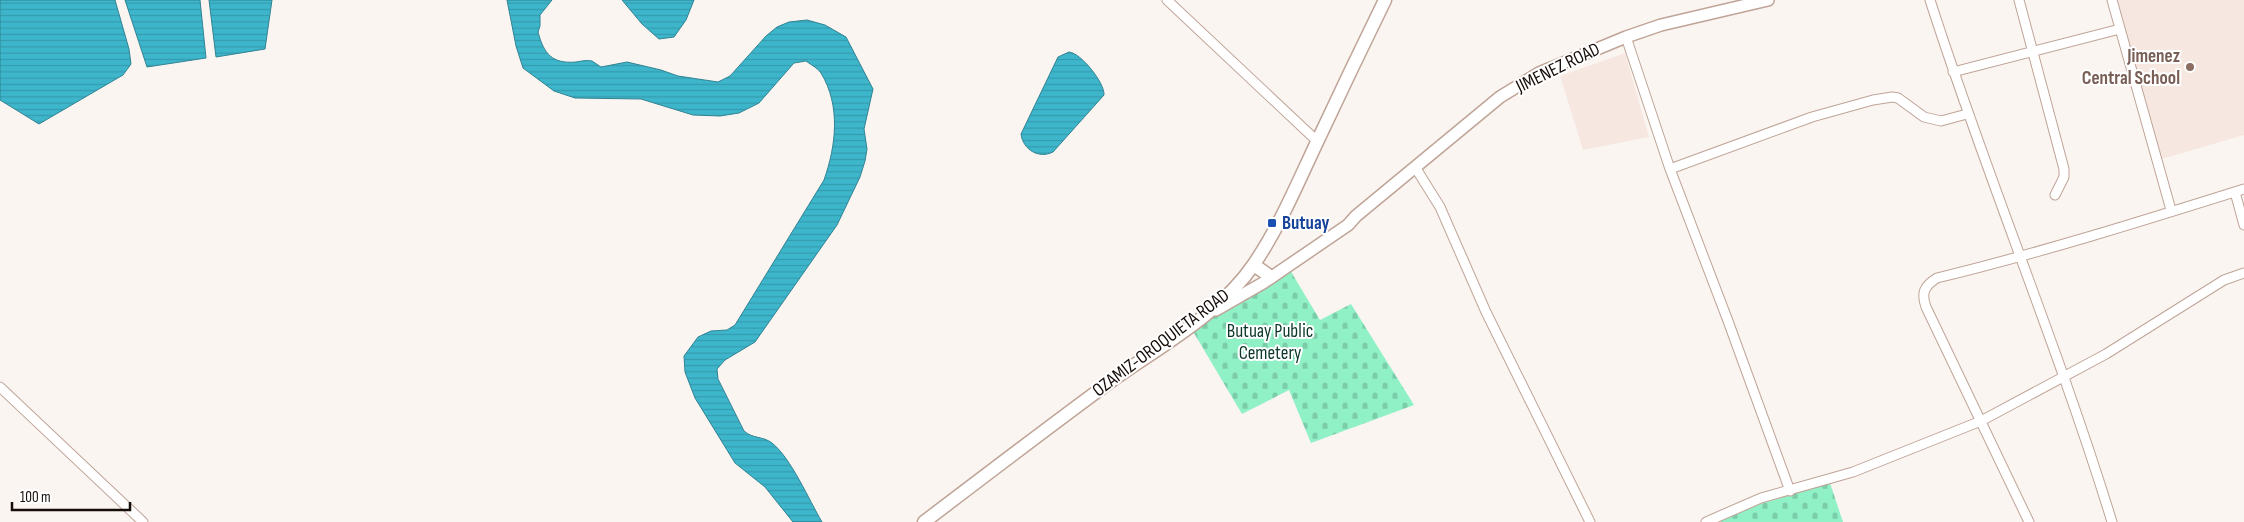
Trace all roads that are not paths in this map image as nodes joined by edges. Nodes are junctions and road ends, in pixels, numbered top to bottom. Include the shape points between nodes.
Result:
1 (1167, 0) edge
2 (1385, 0) edge
3 (1768, 0) edge
4 (1930, 0) edge
5 (2019, 0) edge
6 (2112, 0) edge
7 (2120, 29) junction
8 (1626, 37) junction
9 (2033, 53) junction
10 (1953, 72) junction
11 (1967, 114) junction
12 (1317, 141) junction
13 (1415, 167) junction
14 (1670, 169) junction
15 (2244, 189) edge
16 (2235, 192) junction
17 (2055, 195) dead end
18 (2171, 210) junction
19 (2244, 225) edge
20 (2019, 258) junction
21 (1254, 265) junction
22 (2244, 273) edge
23 (1268, 275) junction
24 (1225, 298) junction
25 (1202, 317) junction
26 (2064, 378) junction
27 (0, 387) edge
28 (1982, 421) junction
29 (1790, 491) junction
30 (143, 522) edge
31 (924, 522) edge
32 (1590, 522) edge
33 (1706, 522) edge
34 (2029, 522) edge
35 (2112, 522) edge

1 - 12 street
2 - 12 highway, OZAMIZ-OROQUIETA ROAD
3 - 8 main road, JIMENEZ ROAD via 1661,25
4 - 10 street
5 - 9 street
6 - 7 street
7 - 9 street
7 - 18 street
8 - 13 main road, JIMENEZ ROAD via 1569,59 1520,84
8 - 14 street
9 - 10 street
9 - 17 street via 2064,169 2064,178
10 - 11 street
11 - 14 street via 1940,121 1924,117 1898,98 1873,100 1812,117
11 - 20 street
12 - 21 highway, OZAMIZ-OROQUIETA ROAD via 1298,185
13 - 23 main road, JIMENEZ ROAD via 1356,216
13 - 32 street via 1440,208 1486,312
14 - 29 street
15 - 16 street
16 - 18 street
16 - 19 street
18 - 20 street
20 - 26 street
20 - 28 street via 1937,278 1924,290 1926,307
21 - 23 highway
21 - 24 highway, OZAMIZ-OROQUIETA ROAD
22 - 26 street via 2224,280
23 - 24 main road, JIMENEZ ROAD
23 - 25 main road, JIMENEZ ROAD
24 - 25 highway, OZAMIZ-OROQUIETA ROAD
25 - 31 highway, OZAMIZ-OROQUIETA ROAD
26 - 28 street
26 - 35 street
27 - 30 street
28 - 29 street via 1853,472
28 - 34 street
29 - 33 street via 1761,498

